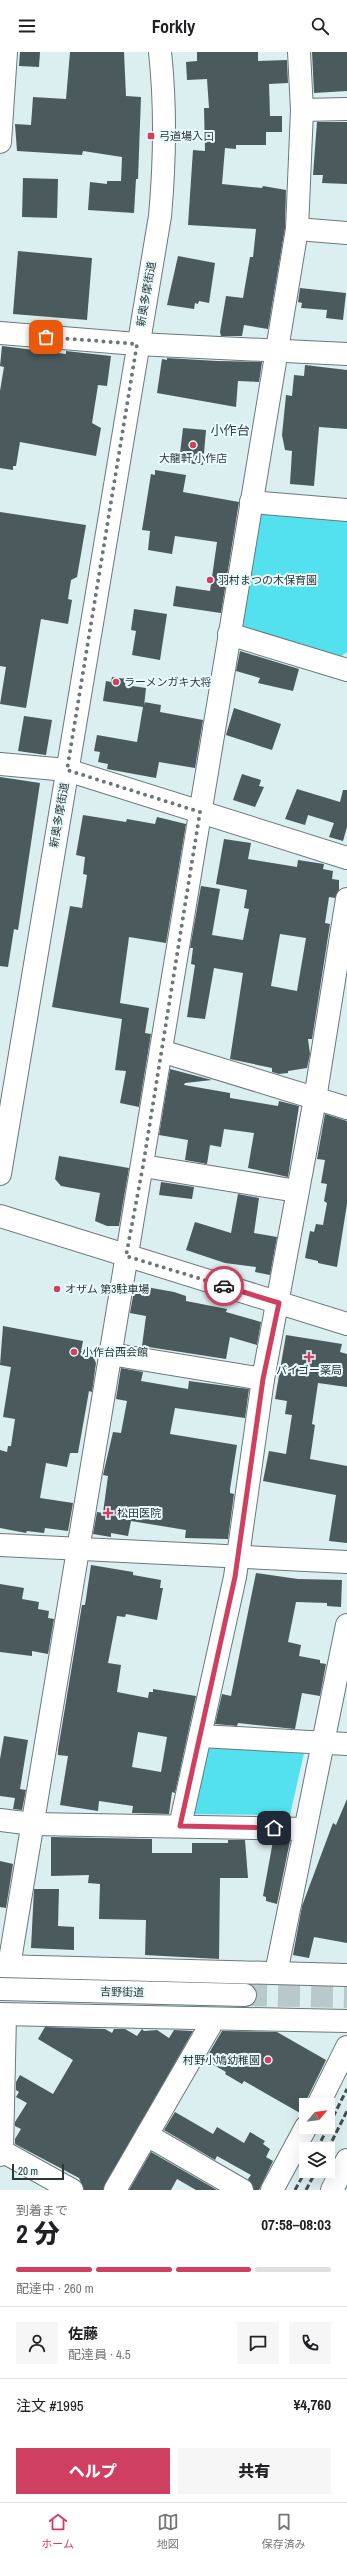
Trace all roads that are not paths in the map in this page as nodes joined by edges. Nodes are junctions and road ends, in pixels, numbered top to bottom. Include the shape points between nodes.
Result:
1 (6, 52) edge
2 (160, 52) edge
3 (299, 52) edge
4 (347, 109) edge
5 (302, 110) junction
6 (0, 142) edge
7 (297, 229) junction
8 (347, 233) edge
9 (0, 333) edge
10 (137, 344) junction
11 (275, 350) junction
12 (347, 354) edge
13 (251, 502) junction
14 (347, 510) edge
15 (229, 634) junction
16 (347, 670) edge
17 (0, 764) edge
18 (67, 770) junction
19 (200, 812) junction
20 (347, 858) edge
21 (347, 899) edge
22 (161, 1051) junction
23 (315, 1099) junction
24 (347, 1108) edge
25 (143, 1166) junction
26 (0, 1174) edge
27 (297, 1191) junction
28 (0, 1216) edge
29 (126, 1256) junction
30 (279, 1303) junction
31 (347, 1324) edge
32 (110, 1354) junction
33 (263, 1379) junction
34 (0, 1545) edge
35 (77, 1549) junction
36 (238, 1556) junction
37 (347, 1562) edge
38 (347, 1624) edge
39 (200, 1736) junction
40 (323, 1743) junction
41 (347, 1744) edge
42 (0, 1820) edge
43 (34, 1824) junction
44 (180, 1826) junction
45 (305, 1829) junction
46 (4, 1966) edge
47 (276, 1973) junction
48 (347, 1975) edge
49 (0, 1989) edge
50 (245, 1995) tunnel mouth
51 (2, 2014) edge
52 (214, 2019) junction
53 (347, 2021) edge
54 (347, 2047) edge
55 (322, 2098) edge
56 (302, 2134) edge
57 (147, 2135) junction
58 (1, 2152) edge
59 (347, 2160) edge
60 (72, 2190) edge
61 (115, 2190) edge
62 (242, 2190) edge
63 (272, 2190) edge
64 (332, 2190) edge

1 - 6 street
2 - 10 street, 新奥多摩街道 via 165,155 160,216
3 - 5 street
4 - 5 street
5 - 7 street
7 - 8 street
7 - 11 street
9 - 10 street
10 - 11 street
10 - 18 street, 新奥多摩街道
11 - 12 street
11 - 13 street
13 - 14 street
13 - 15 street
15 - 16 street
15 - 19 street
17 - 18 street
18 - 19 street
18 - 26 street, 新奥多摩街道
19 - 20 street
19 - 22 street
21 - 23 street
22 - 23 street
22 - 25 street
23 - 24 street
23 - 27 street
25 - 27 street
25 - 29 street
27 - 30 street
28 - 29 street
29 - 30 street
29 - 32 street
30 - 31 street
30 - 33 street
32 - 33 street
32 - 35 street
33 - 36 street
34 - 35 street
35 - 36 street
35 - 43 street
36 - 37 street
36 - 39 street
38 - 40 street
39 - 40 street
39 - 44 street
40 - 41 street
40 - 45 street
42 - 43 street
43 - 44 street
43 - 46 street
44 - 45 street
45 - 47 street
46 - 47 street
47 - 48 street
49 - 50 street, 吉野街道
51 - 52 street
51 - 58 street
52 - 53 street
52 - 57 street
54 - 55 street
56 - 63 street
57 - 61 street
57 - 62 street
58 - 60 street
59 - 64 street

